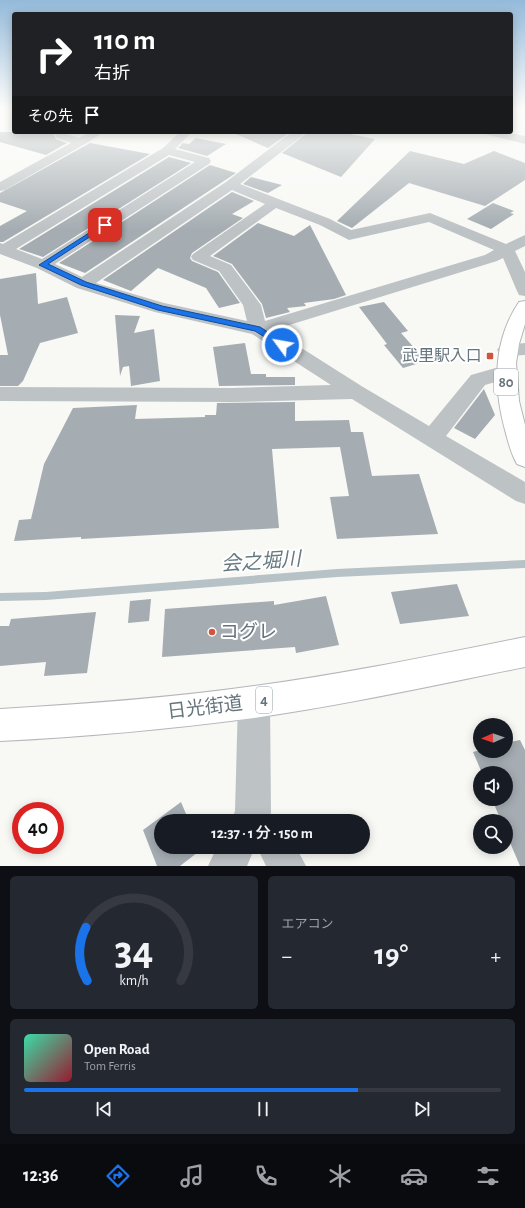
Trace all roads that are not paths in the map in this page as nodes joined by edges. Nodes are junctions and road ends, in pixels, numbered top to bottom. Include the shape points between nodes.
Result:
1 (68, 149) edge
2 (276, 149) edge
3 (167, 151) joint
4 (231, 185) junction
5 (0, 188) edge
6 (275, 203) junction
7 (525, 240) edge
8 (2, 249) edge
9 (507, 250) junction
10 (43, 265) junction
11 (83, 284) junction
12 (525, 291) edge
13 (525, 306) edge
14 (258, 329) junction
15 (516, 350) edge
16 (506, 372) junction
17 (356, 392) junction
18 (0, 394) edge
19 (432, 438) junction
20 (525, 458) edge
21 (525, 494) edge
22 (525, 652) edge
23 (254, 702) junction
24 (0, 725) edge
25 (254, 814) edge
26 (233, 854) edge
27 (279, 854) edge
28 (227, 866) edge
29 (287, 866) edge

1 - 5 street
2 - 4 street
3 - 8 street
3 - 10 street via 205,161
4 - 6 street
4 - 11 street
6 - 9 street via 325,222 349,235 430,217
6 - 14 street via 199,257 226,268 252,305
7 - 9 street
8 - 10 street
9 - 12 street
9 - 14 street via 491,258
10 - 11 street
11 - 14 street via 161,308
13 - 15 main road, 80 via 518,318
14 - 17 street
15 - 16 main road, 80
16 - 19 street via 478,380
16 - 20 main road, 80 via 505,387 511,417
17 - 18 street via 233,395
17 - 19 street
19 - 21 street
22 - 23 main road, 日光街道 / 4 via 366,684
23 - 24 main road, 日光街道 / 4 via 145,715
23 - 25 street
26 - 28 street
27 - 29 street

